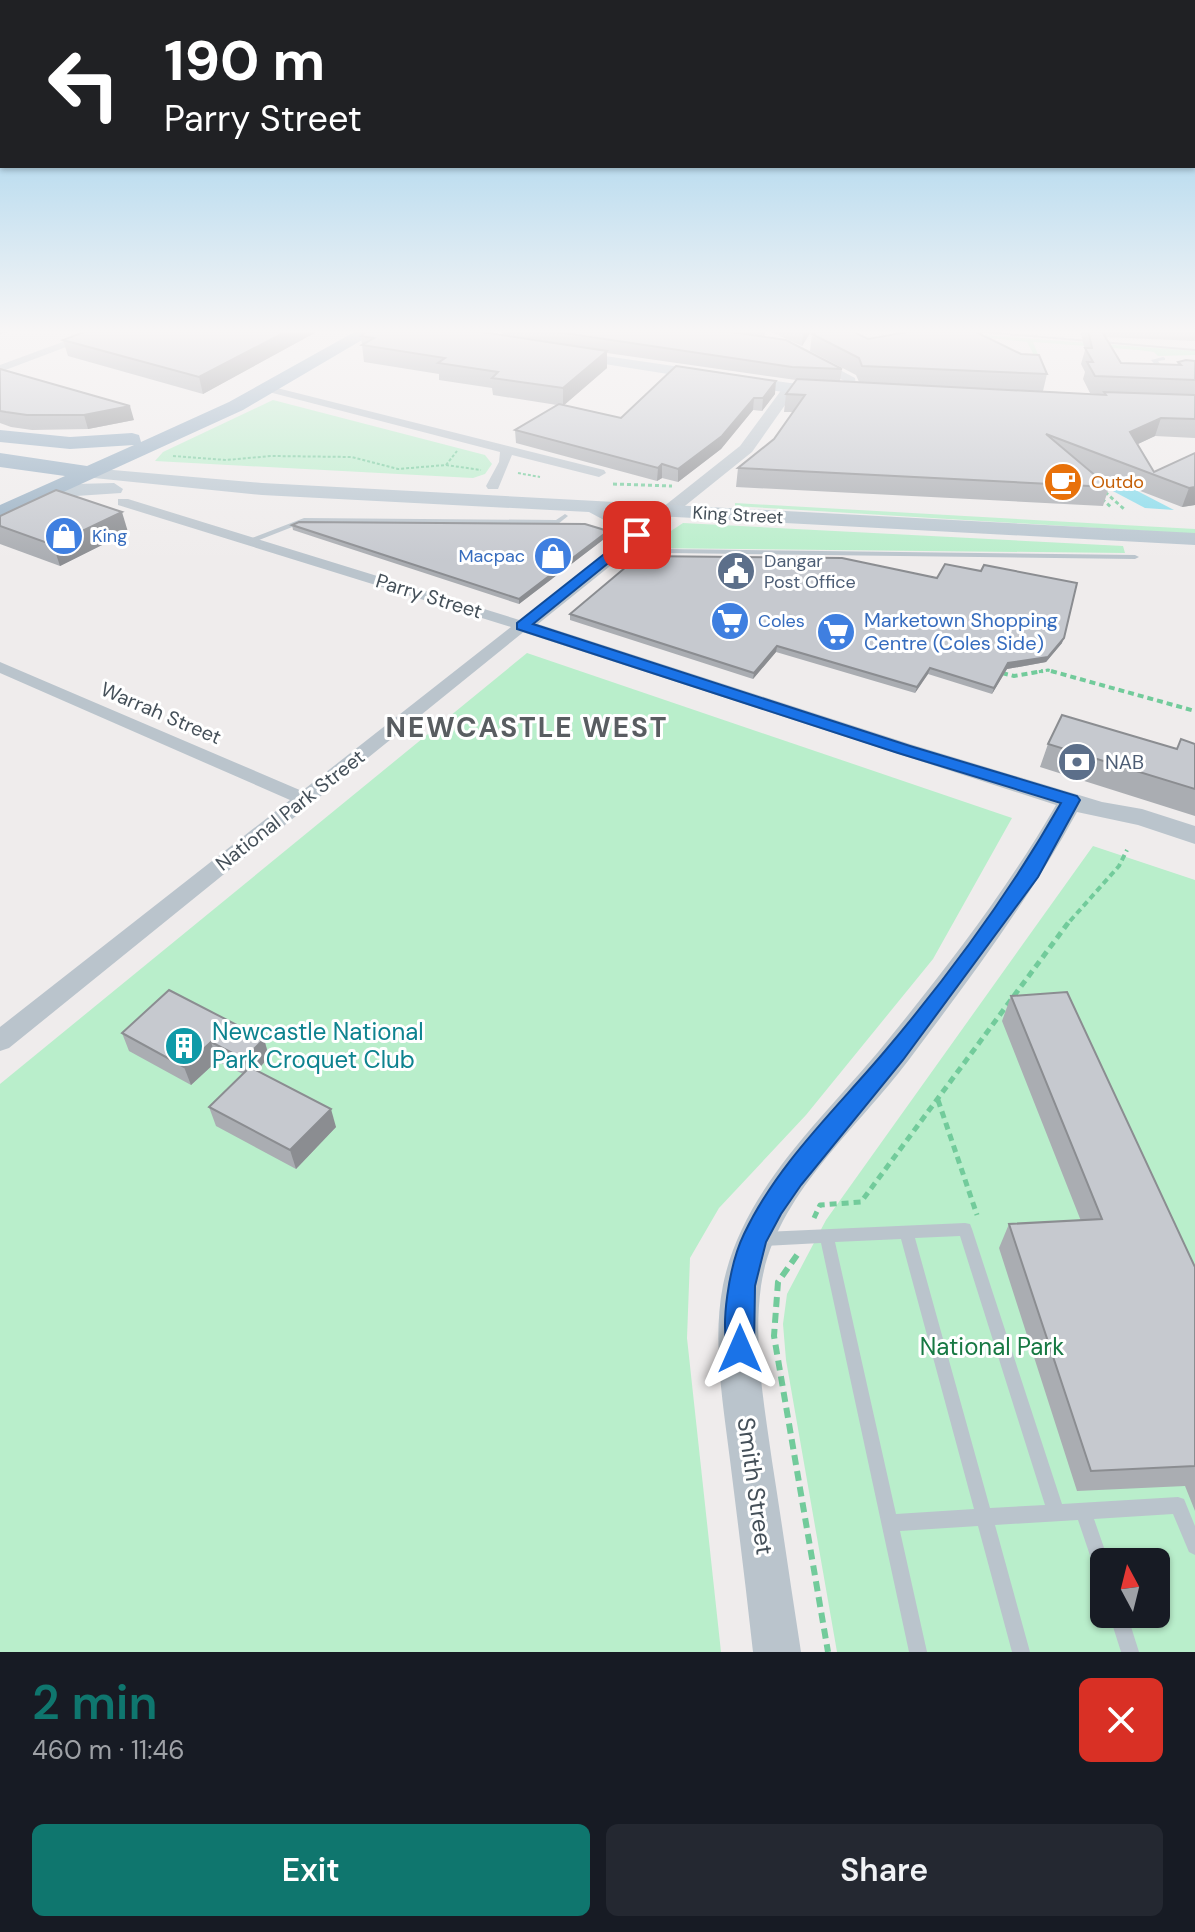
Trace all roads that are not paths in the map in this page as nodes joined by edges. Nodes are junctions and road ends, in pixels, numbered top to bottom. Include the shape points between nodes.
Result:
1 (202, 407) edge
2 (231, 407) edge
3 (339, 407) edge
4 (776, 407) edge
5 (0, 437) edge
6 (132, 439) junction
7 (506, 450) junction
8 (0, 460) edge
9 (117, 461) junction
10 (90, 465) junction
11 (58, 470) junction
12 (497, 478) junction
13 (601, 478) road end
14 (262, 489) junction
15 (679, 491) junction
16 (0, 495) edge
17 (36, 499) junction
18 (123, 502) dead end
19 (566, 511) junction
20 (667, 511) junction
21 (0, 514) edge
22 (1195, 523) edge
23 (1195, 539) edge
24 (251, 540) junction
25 (622, 547) junction
26 (1135, 557) dead end
27 (523, 626) junction
28 (0, 667) edge
29 (304, 799) junction
30 (1086, 805) junction
31 (1195, 835) edge
32 (1195, 854) edge
33 (0, 1041) edge
34 (906, 1232) junction
35 (827, 1236) junction
36 (754, 1240) junction
37 (1083, 1511) junction
38 (1056, 1512) junction
39 (984, 1517) junction
40 (890, 1523) junction
41 (1195, 1546) edge
42 (1096, 1548) edge
43 (1122, 1628) edge
44 (777, 1652) edge
45 (918, 1652) edge
46 (1021, 1652) edge
47 (1130, 1652) edge

1 - 6 highway
2 - 9 highway
3 - 7 street
4 - 15 street, National Park Street via 746,449
5 - 6 highway via 79,444
5 - 10 highway
6 - 10 highway
7 - 12 street
7 - 13 street
8 - 11 highway
9 - 10 highway
9 - 12 main road, King Street via 202,470
10 - 11 highway
10 - 14 main road, King Street
10 - 17 highway
11 - 16 highway
12 - 15 main road, King Street
14 - 17 main road via 84,489
14 - 19 main road, King Street
15 - 20 street, National Park Street
15 - 22 main road, King Street
17 - 21 highway
18 - 24 street, Parry Street
19 - 20 main road, King Street
19 - 24 lane via 558,522 304,520
19 - 25 main road via 597,512 626,524
20 - 23 main road, King Street
20 - 25 street, National Park Street
24 - 27 street, Parry Street
25 - 26 lane, King Street
25 - 27 street, National Park Street
27 - 29 street, National Park Street
27 - 30 street, Parry Street
28 - 29 street, Warrah Street
29 - 33 street, National Park Street
30 - 31 street, Parry Street
30 - 32 street, Parry Street via 1135,834
30 - 36 street, Smith Street via 895,1054 792,1177
34 - 35 lane
34 - 38 lane via 965,1229
34 - 39 lane
35 - 36 lane
35 - 40 lane
36 - 44 street, Smith Street via 742,1286 742,1392
37 - 38 lane
37 - 41 lane via 1178,1505
37 - 42 lane
38 - 39 lane
39 - 40 lane
39 - 46 lane
40 - 45 lane
43 - 47 lane

